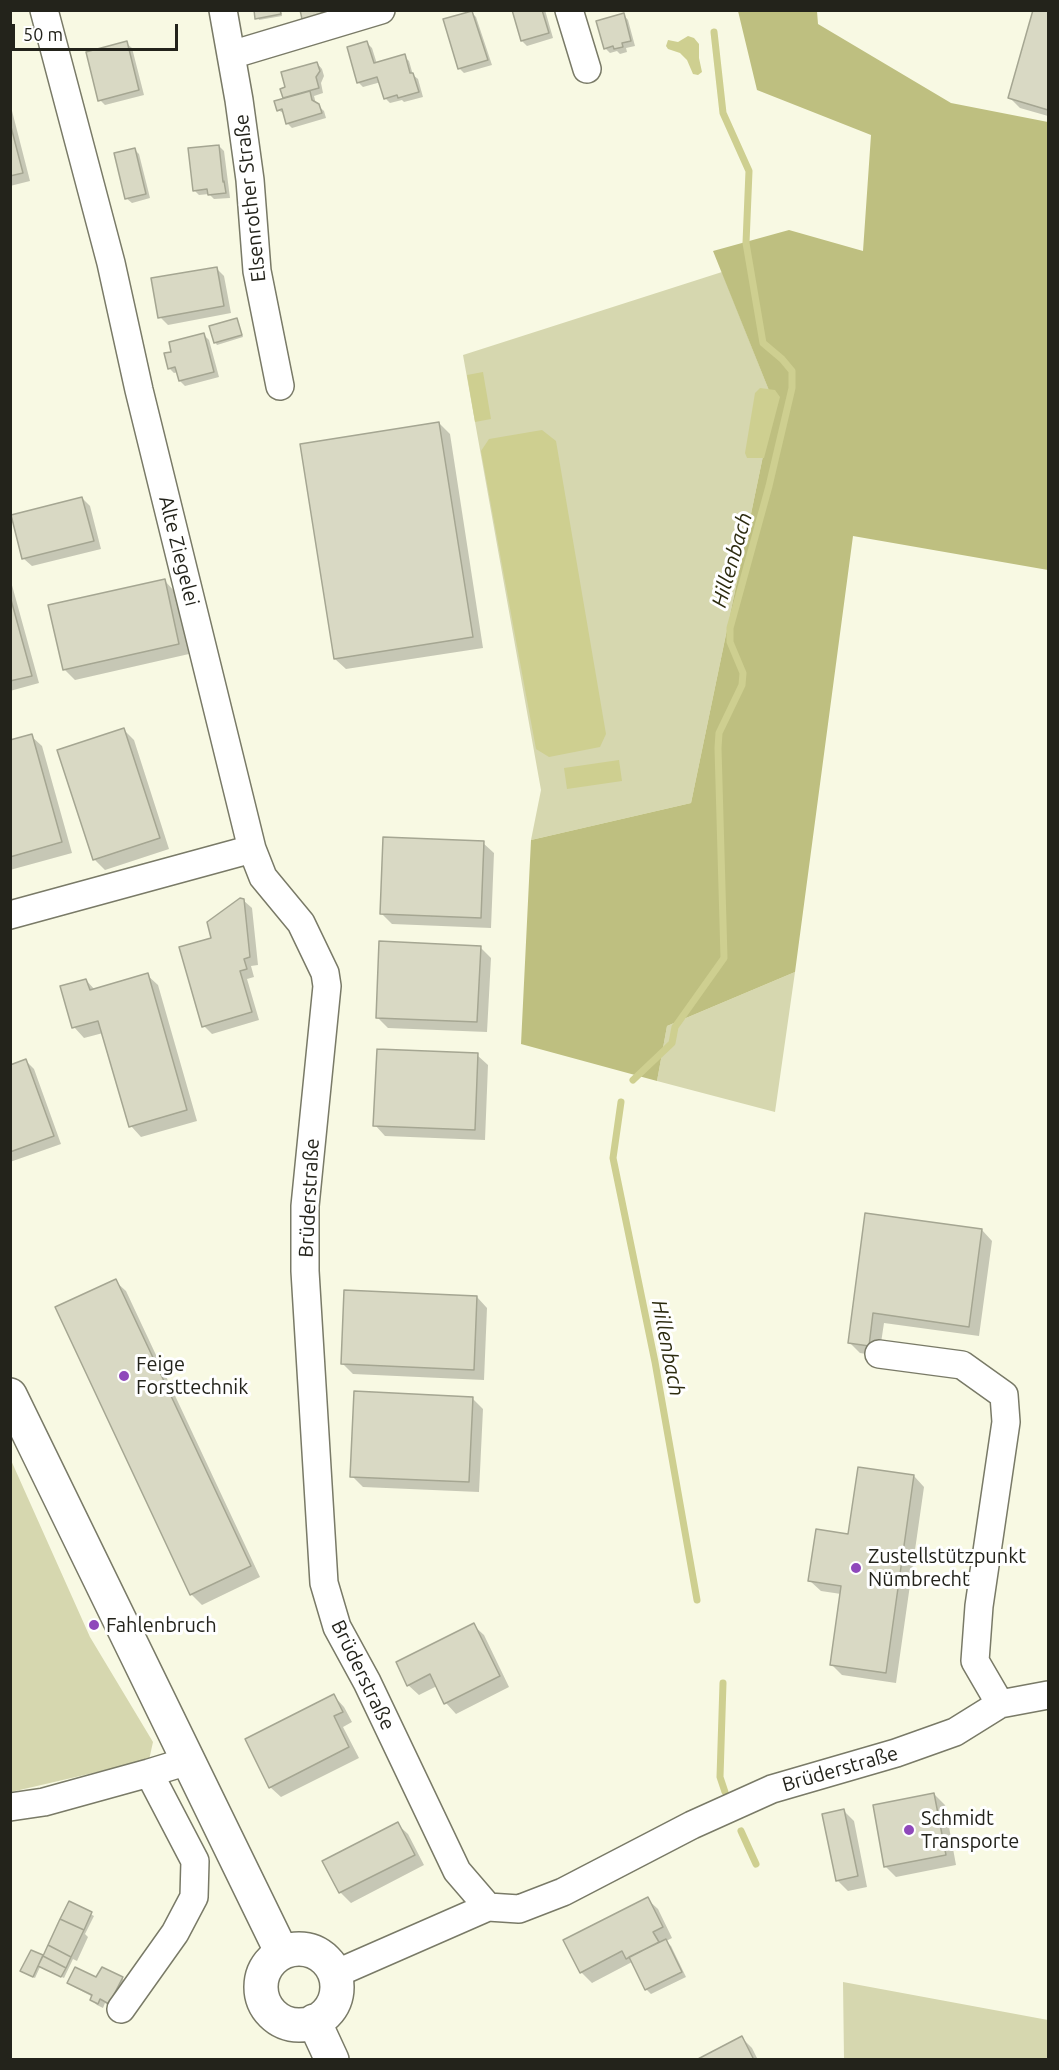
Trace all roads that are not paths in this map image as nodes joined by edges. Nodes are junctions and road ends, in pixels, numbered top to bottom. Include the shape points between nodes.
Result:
1 (44, 10) edge
2 (223, 10) edge
3 (381, 10) edge
4 (569, 10) edge
5 (231, 55) junction
6 (587, 69) dead end
7 (280, 386) dead end
8 (252, 849) junction
9 (10, 915) edge
10 (879, 1354) dead end
11 (10, 1395) edge
12 (1048, 1695) edge
13 (1000, 1704) junction
14 (188, 1761) junction
15 (149, 1773) junction
16 (10, 1806) edge
17 (488, 1907) junction
18 (282, 1953) junction
19 (335, 1974) junction
20 (121, 2009) dead end
21 (314, 2021) junction
22 (332, 2060) edge

1 - 8 street, Alte Ziegelei via 111,263
2 - 5 street, Elsenrother Straße
3 - 5 street
4 - 6 street
5 - 7 street, Elsenrother Straße via 250,180 256,271
8 - 9 street
8 - 17 street, Brüderstraße via 263,877 302,923 327,986 305,1206 305,1270 324,1583 337,1627 457,1871
10 - 13 street via 962,1365 1004,1395 1006,1422 979,1606 975,1661
11 - 14 main road
12 - 13 street, Brüderstraße
13 - 17 street, Brüderstraße via 956,1732 772,1789 563,1892 519,1909
14 - 15 street
14 - 18 main road
15 - 16 street via 44,1802
15 - 20 street via 195,1861 194,1897 175,1933
17 - 19 street
18 - 19 main road via 309,1950 321,1955
18 - 21 main road via 267,1967 262,1979 266,2005 285,2022 298,2025
19 - 21 main road via 336,1998 323,2017
21 - 22 main road

